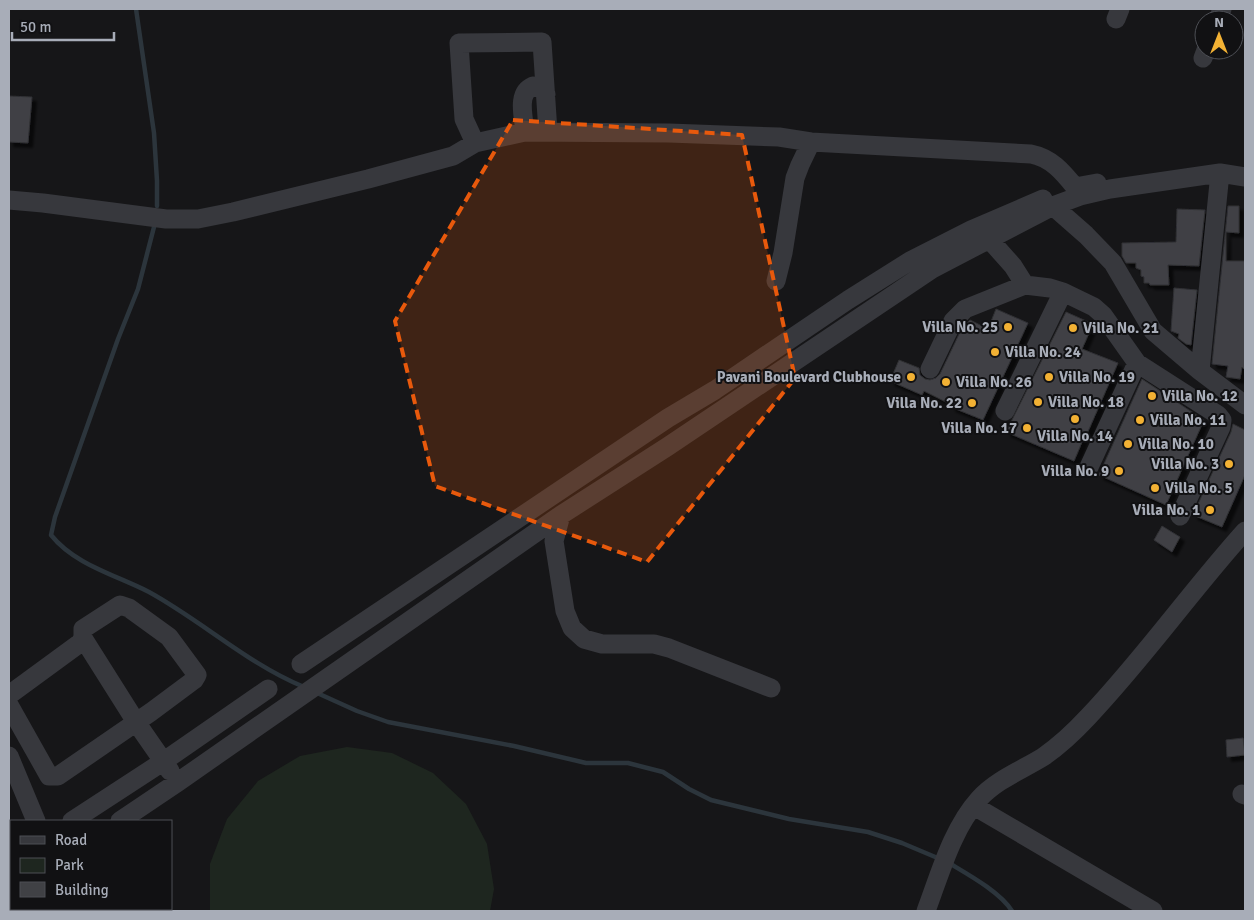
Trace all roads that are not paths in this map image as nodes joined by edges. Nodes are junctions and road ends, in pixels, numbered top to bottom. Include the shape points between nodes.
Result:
1 (546, 94) junction
2 (525, 132) junction
3 (548, 132) junction
4 (811, 142) junction
5 (475, 143) junction
6 (1245, 170) edge
7 (1220, 173) junction
8 (1245, 176) edge
9 (1075, 187) junction
10 (9, 200) edge
11 (1053, 206) junction
12 (989, 239) junction
13 (776, 281) dead end
14 (1025, 284) junction
15 (1062, 292) junction
16 (1137, 363) junction
17 (930, 370) dead end
18 (1200, 371) junction
19 (1245, 405) edge
20 (1005, 411) dead end
21 (1089, 467) dead end
22 (560, 515) junction
23 (1180, 516) dead end
24 (1245, 531) edge
25 (371, 617) junction
26 (83, 638) junction
27 (386, 638) junction
28 (301, 664) dead end
29 (771, 688) dead end
30 (268, 689) dead end
31 (9, 695) edge
32 (9, 705) edge
33 (136, 722) junction
34 (9, 756) edge
35 (164, 761) junction
36 (178, 782) junction
37 (974, 806) junction
38 (36, 820) edge
39 (74, 820) edge
40 (121, 820) edge
41 (926, 911) edge
42 (1153, 911) edge

1 - 2 street via 542,88 533,86 524,92
1 - 3 street
1 - 5 street via 542,42 459,43 464,119
2 - 3 street
2 - 5 street
3 - 4 street via 779,137
4 - 9 street via 1031,154 1049,160
4 - 13 street via 795,178
5 - 10 street via 453,156 198,220 166,220
6 - 9 street via 1160,171
7 - 8 street
7 - 11 street via 1110,189
7 - 18 street
9 - 25 street via 971,230 910,261
11 - 12 street
11 - 18 street via 1112,263 1153,331
12 - 14 street
12 - 22 street via 932,269
14 - 15 street
14 - 17 street via 965,308 958,314
15 - 16 street via 1094,307 1103,315
15 - 20 street
16 - 21 street
16 - 23 street via 1222,420
18 - 19 street
22 - 27 street
22 - 29 street via 554,541 565,611 572,628 584,640 602,644 654,644
24 - 37 street via 1088,717 1045,755 1000,782
25 - 27 street
25 - 28 street
26 - 31 street
26 - 33 street
26 - 33 street via 83,629 120,605 169,637 197,675
27 - 36 street
30 - 35 street
32 - 33 street via 49,776 58,776
33 - 35 street
34 - 38 street
35 - 36 street
35 - 39 street
36 - 40 street
37 - 41 street via 950,848
37 - 42 street

